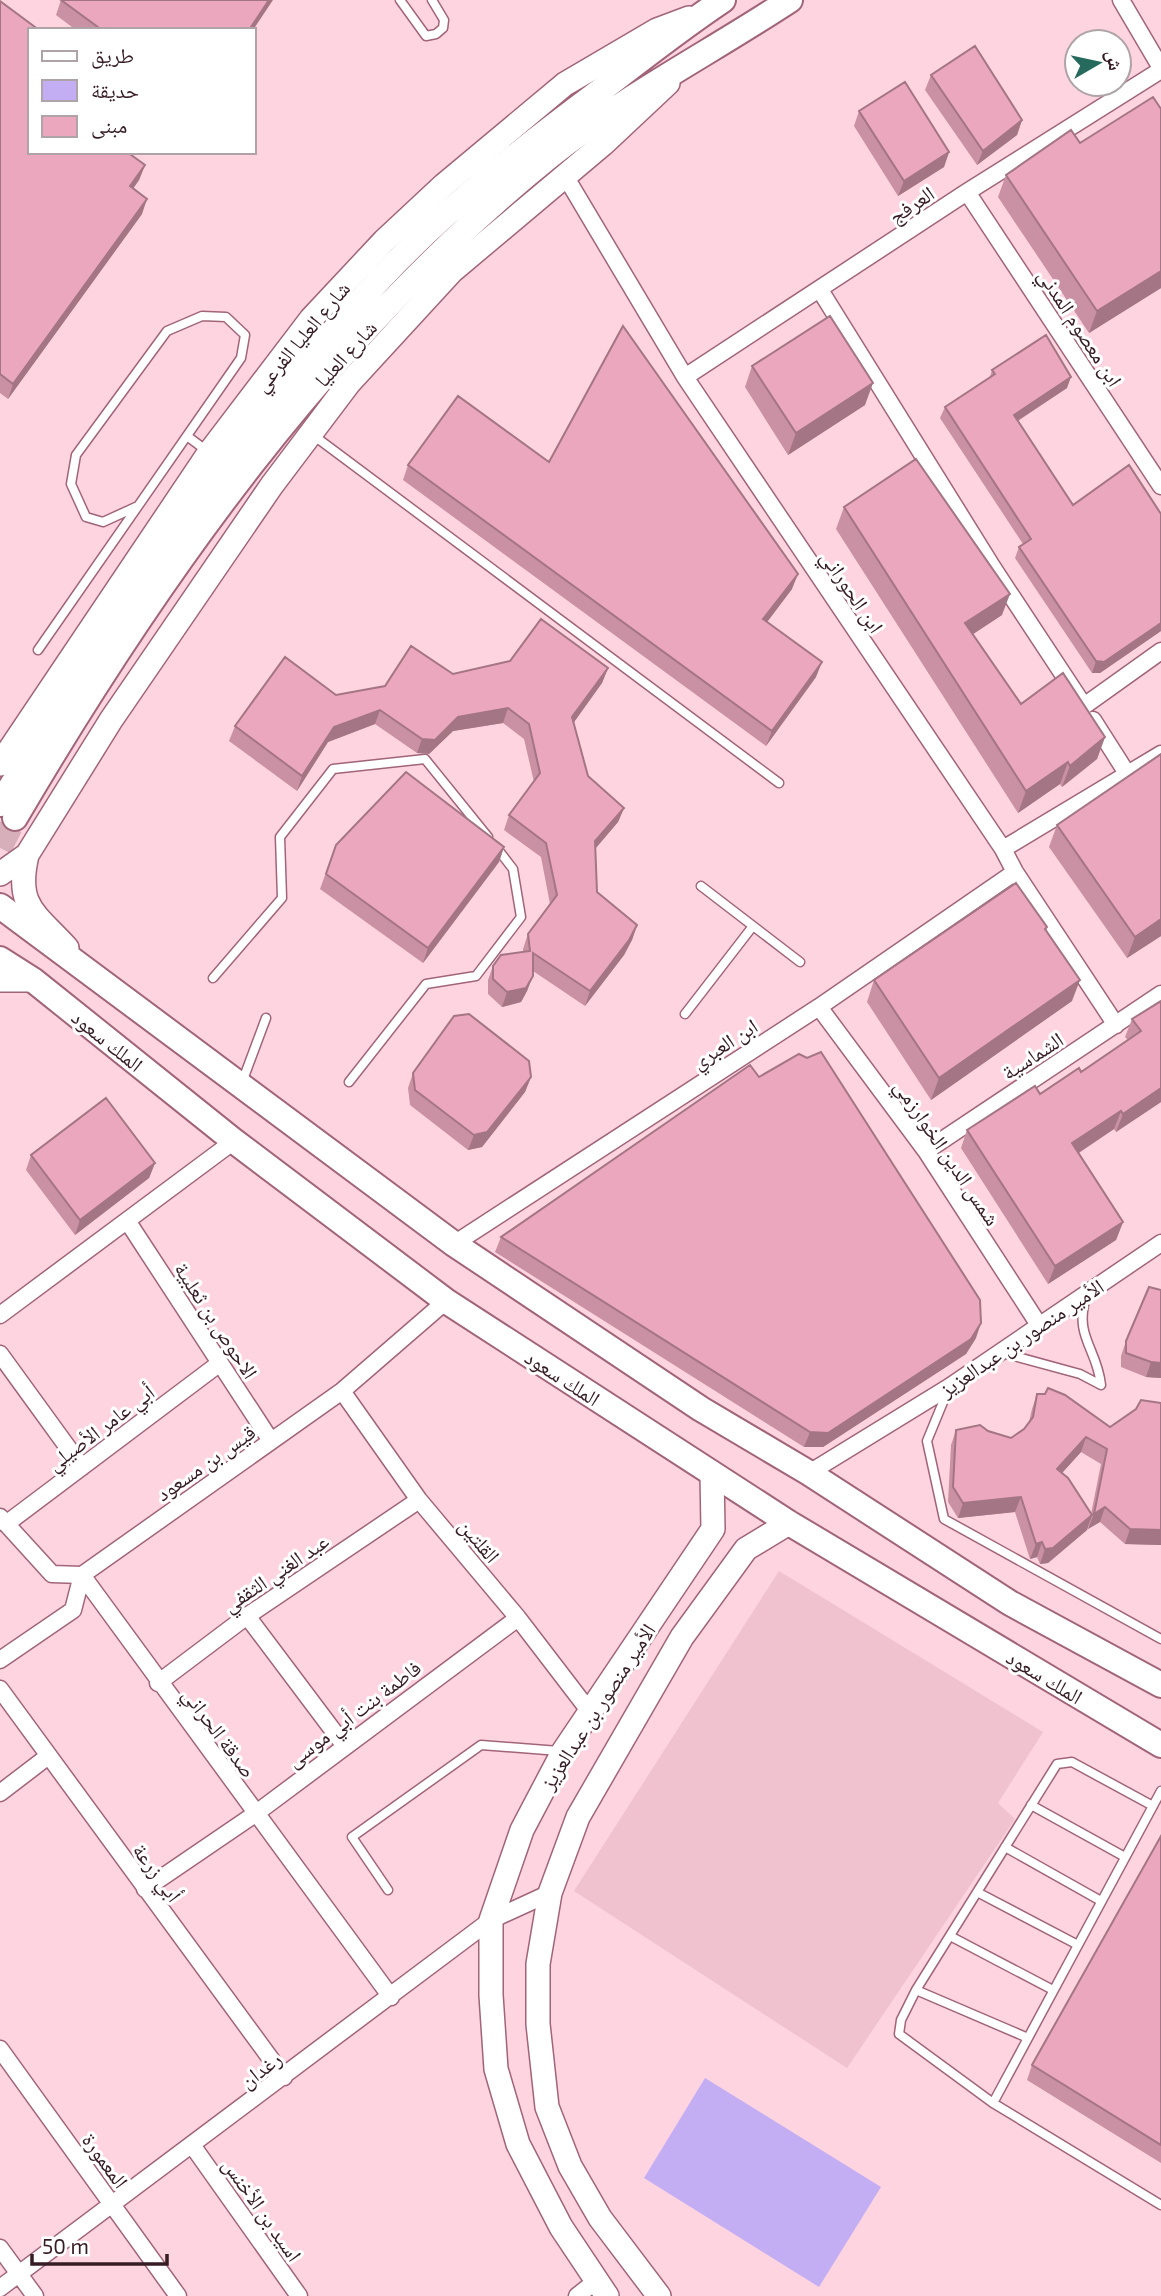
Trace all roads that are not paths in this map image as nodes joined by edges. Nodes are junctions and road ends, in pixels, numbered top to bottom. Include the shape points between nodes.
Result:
1 (400, 0) edge
2 (432, 0) edge
3 (790, 0) edge
4 (1121, 0) edge
5 (714, 6) edge
6 (1161, 69) edge
7 (678, 72) junction
8 (564, 174) junction
9 (967, 192) junction
10 (820, 290) junction
11 (685, 377) junction
12 (310, 433) junction
13 (187, 436) junction
14 (209, 453) junction
15 (1161, 486) edge
16 (138, 506) junction
17 (38, 650) dead end
18 (1161, 651) edge
19 (1084, 706) junction
20 (1161, 754) edge
21 (0, 764) edge
22 (1128, 775) junction
23 (779, 783) dead end
24 (7, 811) edge
25 (1003, 849) junction
26 (27, 855) junction
27 (1015, 872) junction
28 (0, 874) edge
29 (701, 886) dead end
30 (0, 907) edge
31 (753, 926) junction
32 (0, 959) edge
33 (800, 962) dead end
34 (96, 978) junction
35 (213, 978) dead end
36 (0, 980) edge
37 (33, 980) junction
38 (1161, 994) edge
39 (819, 1007) junction
40 (685, 1014) dead end
41 (266, 1018) dead end
42 (1116, 1024) junction
43 (349, 1082) dead end
44 (264, 1103) junction
45 (234, 1141) junction
46 (926, 1151) junction
47 (128, 1222) junction
48 (1161, 1243) edge
49 (454, 1244) junction
50 (1087, 1293) junction
51 (446, 1301) junction
52 (0, 1315) edge
53 (1039, 1325) junction
54 (1000, 1352) junction
55 (0, 1354) edge
56 (220, 1363) junction
57 (949, 1387) junction
58 (342, 1391) junction
59 (271, 1441) junction
60 (82, 1466) junction
61 (809, 1473) junction
62 (712, 1474) junction
63 (419, 1500) junction
64 (3, 1520) edge
65 (789, 1524) junction
66 (82, 1575) junction
67 (671, 1592) junction
68 (247, 1616) junction
69 (517, 1618) junction
70 (681, 1637) junction
71 (1161, 1639) edge
72 (0, 1660) edge
73 (158, 1683) junction
74 (1161, 1685) edge
75 (0, 1689) edge
76 (590, 1712) junction
77 (344, 1745) junction
78 (1161, 1745) edge
79 (563, 1752) junction
80 (47, 1757) junction
81 (1161, 1791) edge
82 (0, 1793) edge
83 (1031, 1805) junction
84 (1153, 1806) junction
85 (255, 1814) junction
86 (1005, 1847) junction
87 (1125, 1857) junction
88 (145, 1889) junction
89 (388, 1890) dead end
90 (977, 1892) junction
91 (550, 1893) junction
92 (1101, 1901) junction
93 (491, 1920) junction
94 (950, 1936) junction
95 (1078, 1945) junction
96 (916, 1990) junction
97 (1053, 1990) junction
98 (391, 1997) junction
99 (1028, 2038) junction
100 (0, 2049) edge
101 (284, 2077) junction
102 (993, 2103) junction
103 (192, 2145) junction
104 (112, 2205) junction
105 (1161, 2205) edge
106 (0, 2248) edge
107 (19, 2274) junction
108 (0, 2288) edge
109 (601, 2289) edge
110 (35, 2296) edge
111 (178, 2296) edge
112 (299, 2296) edge
113 (577, 2296) edge
114 (659, 2296) edge

1 - 2 lane via 426,36 443,28 444,20
3 - 7 main road, شارع العليا
4 - 6 street
5 - 14 street, شارع العليا الفرعي via 657,30 565,84 444,186 384,241 311,319
5 - 24 main road, شارع العليا via 509,159 381,278 317,350 211,486 92,658
6 - 9 street, العرفج
7 - 8 street via 603,144
7 - 24 main road, شارع العليا via 550,156 460,234 330,368 263,451
8 - 11 street, ابن الحوراني
8 - 12 street via 452,271 349,383
9 - 10 street, العرفج
9 - 15 street, ابن معصوم المدني
10 - 11 street, العرفج
10 - 19 street
11 - 25 street, ابن الحوراني
12 - 23 lane
12 - 26 street via 111,720
13 - 14 lane
13 - 16 lane
13 - 16 lane via 242,358 245,335 226,317 202,316 167,331 76,455 71,484 86,517 103,522
14 - 21 street, شارع العليا الفرعي
16 - 17 lane
18 - 19 street
19 - 22 street
20 - 22 street
22 - 25 street
25 - 27 street, ابن الحوراني
26 - 28 street
26 - 34 street via 22,876 26,903
27 - 39 street, ابن العبري
27 - 42 street, ابن الحوراني
29 - 31 lane
30 - 34 main road, الملك سعود
31 - 33 lane
31 - 40 lane
32 - 37 main road, الملك سعود
34 - 44 main road, الملك سعود
35 - 43 lane via 282,898 280,837 333,769 425,759 513,869 521,917 476,976 426,984
36 - 37 street
37 - 45 main road, الملك سعود
38 - 42 street, الشماسية
39 - 46 street, شمس الدين الخوارزمي
39 - 49 street, ابن العبري
41 - 44 lane via 244,1077
42 - 46 street, الشماسية
44 - 49 main road, الملك سعود
45 - 47 street
45 - 51 main road, الملك سعود
46 - 53 street, شمس الدين الخوارزمي
47 - 52 street
47 - 56 street, الاحوص بن ثعلبية
48 - 50 street, الأمير منصور بن عبدالعزيز
49 - 61 main road, الملك سعود via 701,1409
50 - 53 street, الأمير منصور بن عبدالعزيز
50 - 54 lane via 1080,1317 1101,1385 1080,1374
51 - 58 street, قيس بن مسعود
51 - 62 main road, الملك سعود
53 - 54 street, الأمير منصور بن عبدالعزيز
54 - 57 street, الأمير منصور بن عبدالعزيز
55 - 60 street
56 - 59 street, الاحوص بن ثعلبية
56 - 60 street, أبي عامر الأصيلي
57 - 61 street, الأمير منصور بن عبدالعزيز
57 - 71 lane via 928,1441 944,1519
58 - 59 street, قيس بن مسعود
58 - 63 street, القلتين
59 - 66 street, قيس بن مسعود
60 - 64 street, أبي عامر الأصيلي
61 - 74 main road, الملك سعود via 1010,1603
62 - 65 main road, الملك سعود
62 - 67 street, الأمير منصور بن عبدالعزيز via 713,1529
63 - 68 street, عبد الغني الثقفي
63 - 69 street, القلتين
64 - 66 street via 52,1574
65 - 70 street, الأمير منصور بن عبدالعزيز via 746,1549
65 - 78 main road, الملك سعود
66 - 72 street via 73,1610
66 - 73 street, صدقة الحراني
67 - 70 street via 715,1546 722,1545 726,1552
67 - 76 street, الأمير منصور بن عبدالعزيز
68 - 73 street, عبد الغني الثقفي
68 - 77 street
69 - 76 street, القلتين
69 - 77 street, فاطمة بنت أبي موسى
70 - 91 street, الأمير منصور بن عبدالعزيز via 578,1817
73 - 85 street, صدقة الحراني
75 - 80 street, أبي زرعة
76 - 79 street, الأمير منصور بن عبدالعزيز
77 - 85 street, فاطمة بنت أبي موسى
79 - 89 lane via 481,1745 352,1837
79 - 93 street, الأمير منصور بن عبدالعزيز via 522,1830
80 - 82 street
80 - 88 street, أبي زرعة
81 - 84 lane
83 - 84 lane via 1057,1764 1072,1762
83 - 86 lane
83 - 87 lane
84 - 87 lane
85 - 88 street, فاطمة بنت أبي موسى
85 - 98 street, صدقة الحراني
86 - 90 lane
86 - 92 lane
87 - 92 lane
88 - 101 street, أبي زرعة
90 - 94 lane
90 - 95 lane
91 - 93 street, رغدان
91 - 114 street, الأمير منصور بن عبدالعزيز via 538,1964 538,2024 547,2107 570,2166 600,2218
92 - 95 lane
93 - 98 street, رغدان
93 - 109 street, الأمير منصور بن عبدالعزيز via 491,1995 500,2081 519,2144 561,2227
94 - 96 lane
94 - 97 lane
95 - 97 lane
96 - 99 lane
96 - 102 lane via 899,2034
97 - 99 lane
98 - 101 street, رغدان
99 - 102 lane
100 - 104 street, المعمورة
101 - 103 street, رغدان
102 - 105 lane
103 - 104 street, رغدان
103 - 112 street, اسيد بن الأخنس
104 - 107 street, رغدان
104 - 111 street, المعمورة
106 - 107 street
107 - 108 street, رغدان
107 - 110 street
109 - 113 street

